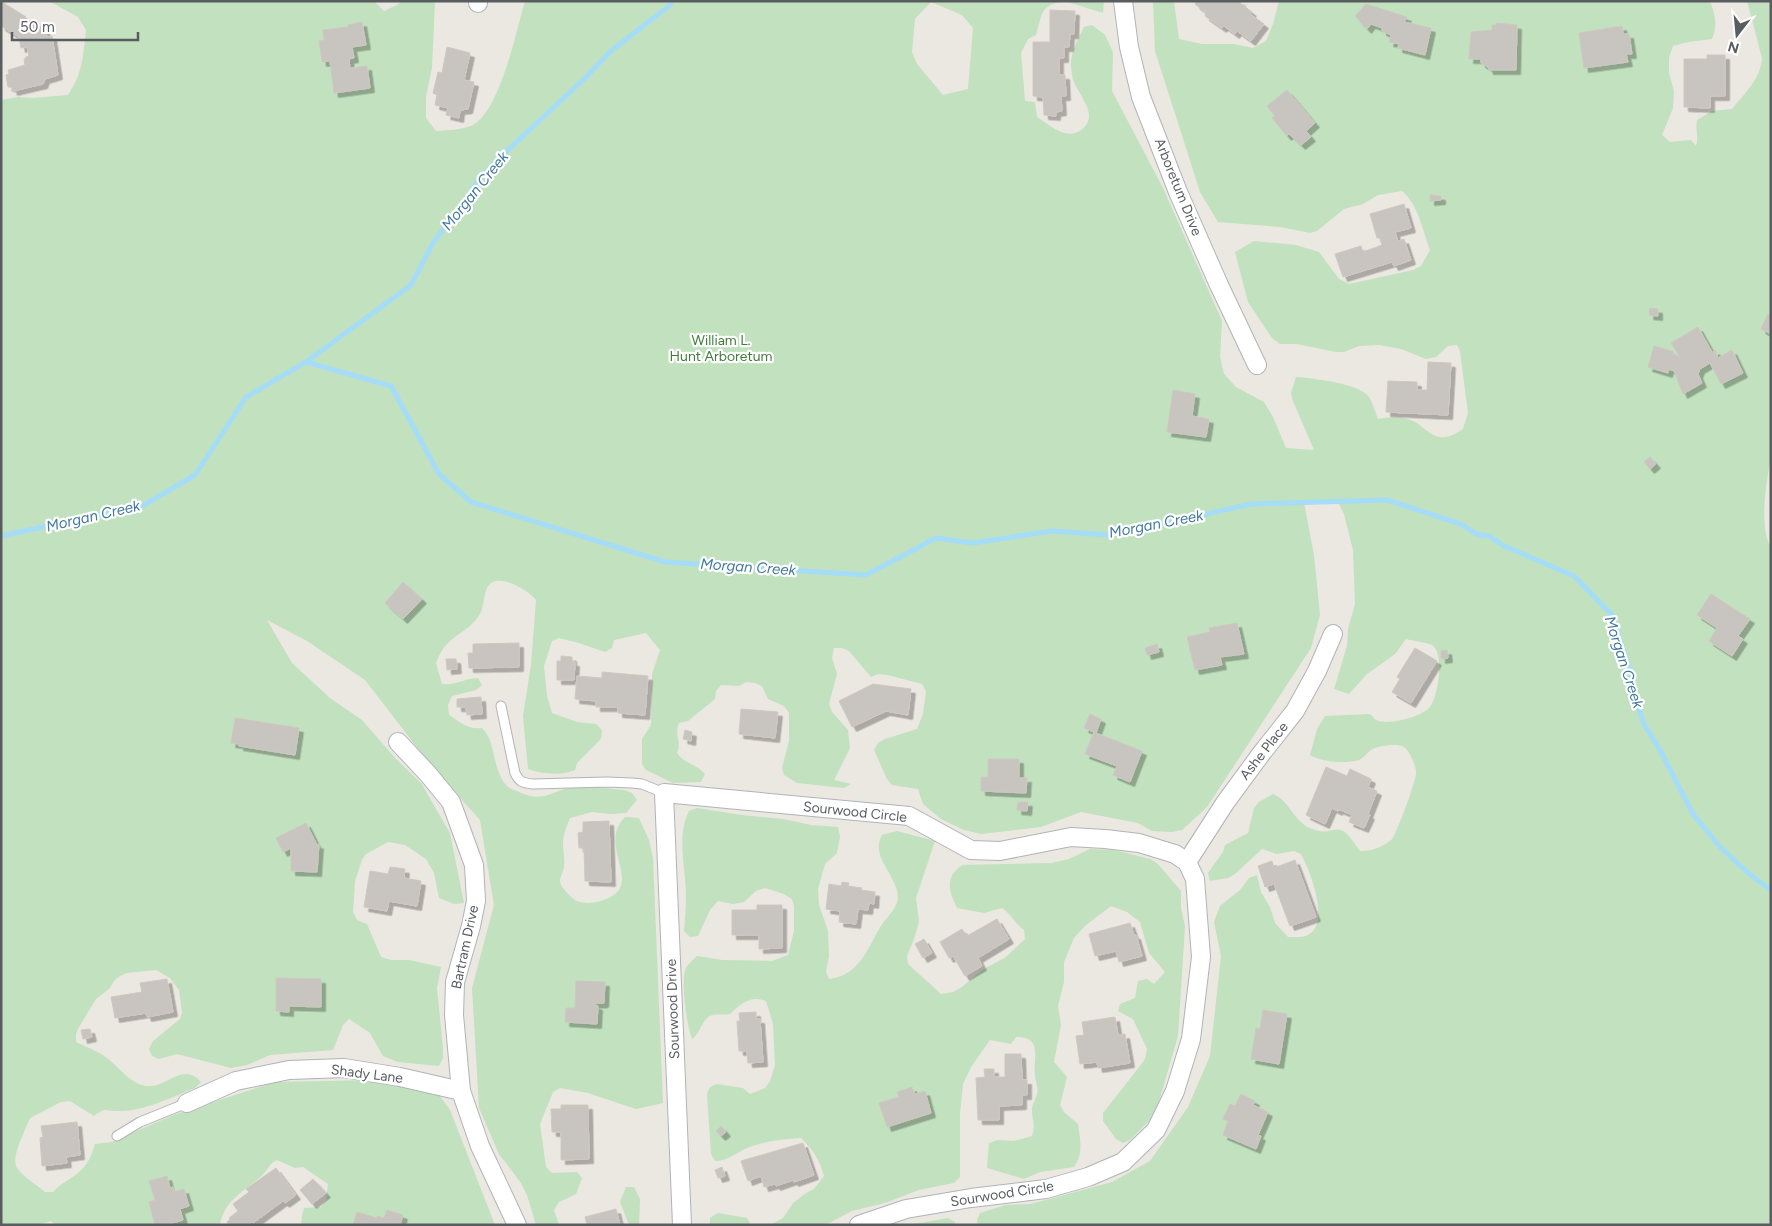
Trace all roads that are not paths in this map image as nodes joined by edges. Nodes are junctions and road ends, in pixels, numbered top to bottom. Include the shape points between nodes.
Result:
1 (1122, 1) edge
2 (1257, 365) dead end
3 (1333, 634) dead end
4 (501, 706) dead end
5 (398, 742) dead end
6 (664, 794) junction
7 (1187, 862) junction
8 (461, 1091) junction
9 (187, 1103) joint
10 (117, 1136) dead end
11 (517, 1225) edge
12 (682, 1225) edge
13 (859, 1225) edge

1 - 2 street, Arboretum Drive via 1141,97 1178,192
3 - 7 street, Ashe Place via 1295,711 1225,802
4 - 6 lane via 515,773 523,783 632,783
5 - 8 street, Bartram Drive via 451,802 474,865 476,901 455,982 454,1015
6 - 7 street, Sourwood Circle via 909,816 971,850 1000,851 1071,837 1148,846 1175,854
6 - 12 street, Sourwood Drive
7 - 13 street, Sourwood Circle via 1195,879 1201,957 1191,1039 1175,1091 1156,1130 1123,1162 1088,1177 1046,1189 906,1209
8 - 9 street, Shady Lane via 344,1068 289,1070 236,1082
8 - 11 street, Bartram Drive via 480,1146
9 - 10 lane via 140,1122

